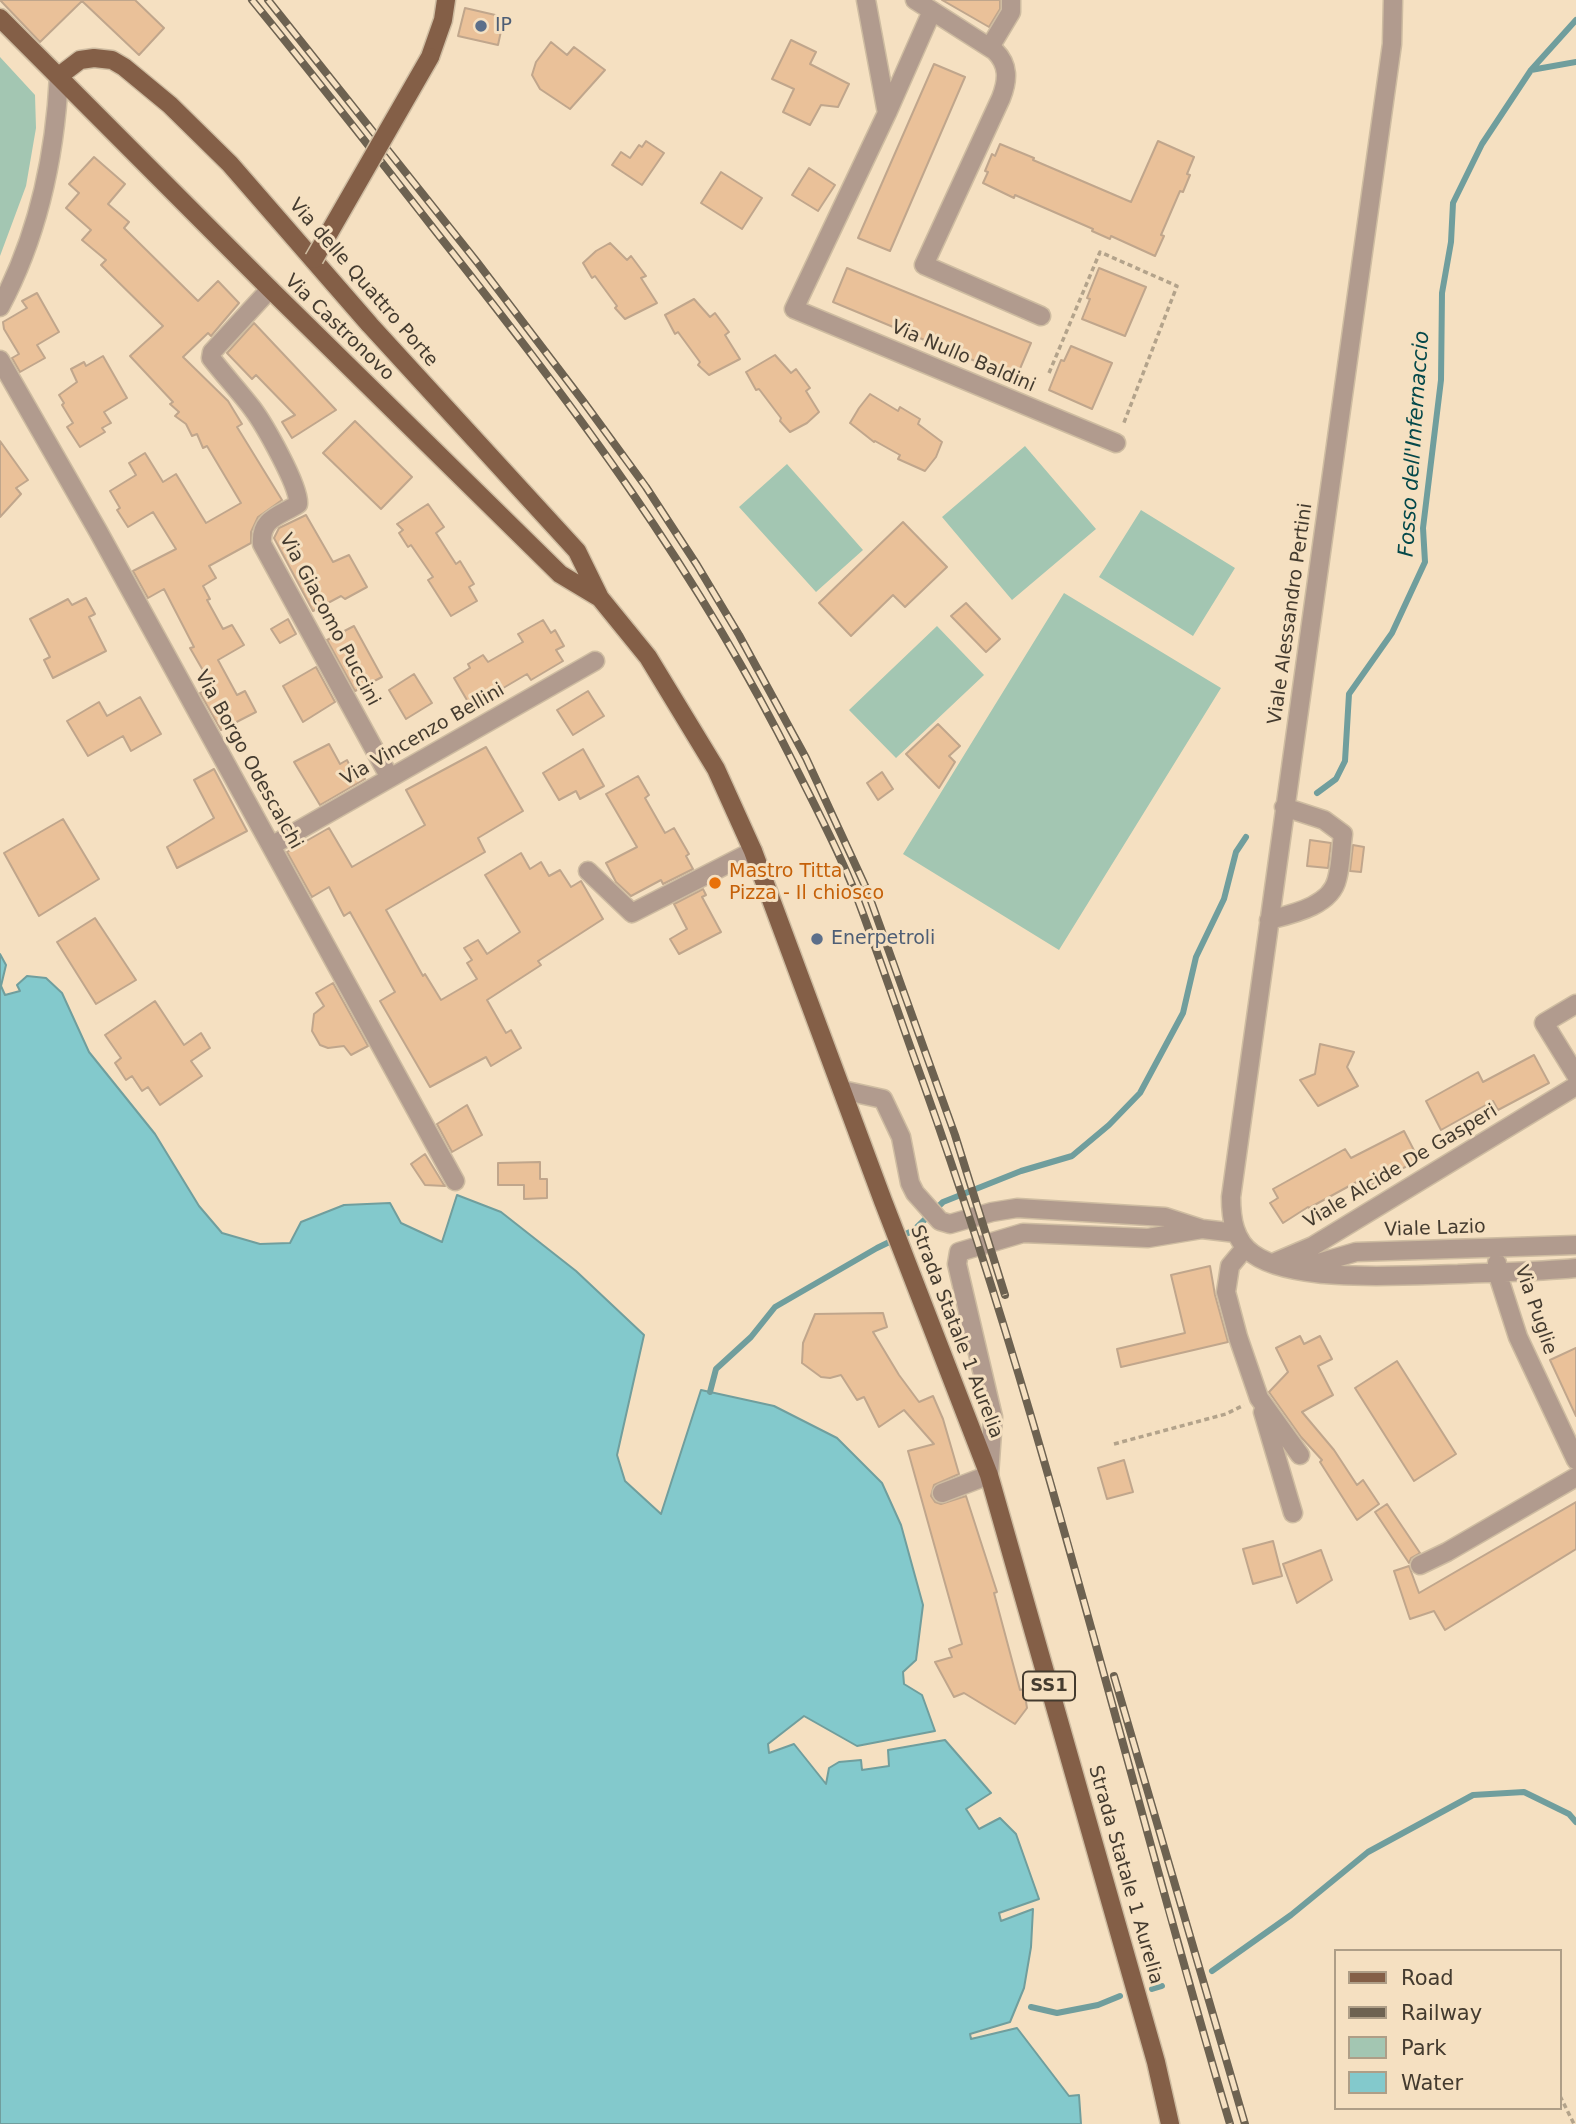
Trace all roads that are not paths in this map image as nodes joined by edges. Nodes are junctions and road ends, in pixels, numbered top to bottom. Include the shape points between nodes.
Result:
1 (446, 0) edge
2 (866, 0) edge
3 (915, 0) edge
4 (1011, 0) edge
5 (1393, 0) edge
6 (932, 10) junction
7 (0, 20) edge
8 (990, 47) junction
9 (59, 76) junction
10 (887, 113) junction
11 (314, 259) junction
12 (270, 289) junction
13 (0, 307) edge
14 (1041, 316) dead end
15 (0, 360) edge
16 (1116, 443) road end
17 (600, 598) junction
18 (595, 661) dead end
19 (390, 778) junction
20 (1284, 807) junction
21 (271, 846) junction
22 (753, 851) junction
23 (588, 871) dead end
24 (1269, 920) junction
25 (1576, 1004) edge
26 (1576, 1074) edge
27 (1576, 1086) edge
28 (842, 1090) junction
29 (456, 1181) dead end
30 (1202, 1229) junction
31 (1241, 1241) junction
32 (1576, 1245) edge
33 (1496, 1247) junction
34 (1273, 1263) junction
35 (1576, 1268) edge
36 (1298, 1269) junction
37 (1497, 1272) junction
38 (1259, 1398) junction
39 (1300, 1455) dead end
40 (1576, 1460) edge
41 (989, 1475) junction
42 (1576, 1476) edge
43 (942, 1493) dead end
44 (1293, 1513) dead end
45 (1420, 1564) dead end
46 (1170, 2124) edge

1 - 11 main road, bridge via 430,57
2 - 10 street
3 - 6 street
4 - 8 street via 1011,12
5 - 20 street, Viale Alessandro Pertini via 1392,44
6 - 8 street
6 - 10 street
7 - 9 main road, Via Castronovo
8 - 14 street via 1006,66 1005,89 924,264
9 - 11 main road, Via delle Quattro Porte via 87,58 112,60 124,67 214,148
9 - 12 main road, Via Castronovo
9 - 13 street via 47,180 16,277
10 - 16 street, Via Nullo Baldini via 794,309
11 - 17 main road, Via delle Quattro Porte via 578,551
12 - 17 main road, Via Castronovo via 560,574
12 - 19 street, Via Giacomo Puccini via 211,358 254,410 299,496 298,504 266,524 262,544
15 - 21 street, Via Borgo Odescalchi
17 - 22 main road, Strada Statale 1 Aurelia / SS1 via 648,657 698,736
18 - 19 street, Via Vincenzo Bellini
19 - 21 street, Via Vincenzo Bellini
20 - 24 street, Viale Alessandro Pertini
20 - 24 street via 1324,820 1343,834 1337,882 1325,898
21 - 29 street, Via Borgo Odescalchi
22 - 23 street via 632,913
22 - 28 main road, Strada Statale 1 Aurelia / SS1
24 - 31 street, Viale Alessandro Pertini via 1231,1197 1231,1215
25 - 26 street via 1544,1023
27 - 34 street, Viale Alcide De Gasperi via 1313,1246
28 - 30 street via 883,1099 901,1137 910,1183 940,1221 950,1224 1017,1208 1165,1217
28 - 41 main road, Strada Statale 1 Aurelia / SS1
30 - 31 street
30 - 41 street via 1148,1238 1023,1233 959,1252 957,1264 993,1417
31 - 34 street via 1256,1256
31 - 38 street via 1226,1292
32 - 33 street, Viale Lazio
33 - 36 street, Viale Lazio via 1356,1252
33 - 37 street, Via Puglie
34 - 36 street, Viale Lazio
35 - 37 street, Viale Lazio
36 - 37 street, Viale Lazio via 1357,1277
37 - 40 street, Via Puglie via 1518,1337
38 - 39 street
38 - 44 street
41 - 43 street
41 - 46 main road, Strada Statale 1 Aurelia / SS1
42 - 45 street

